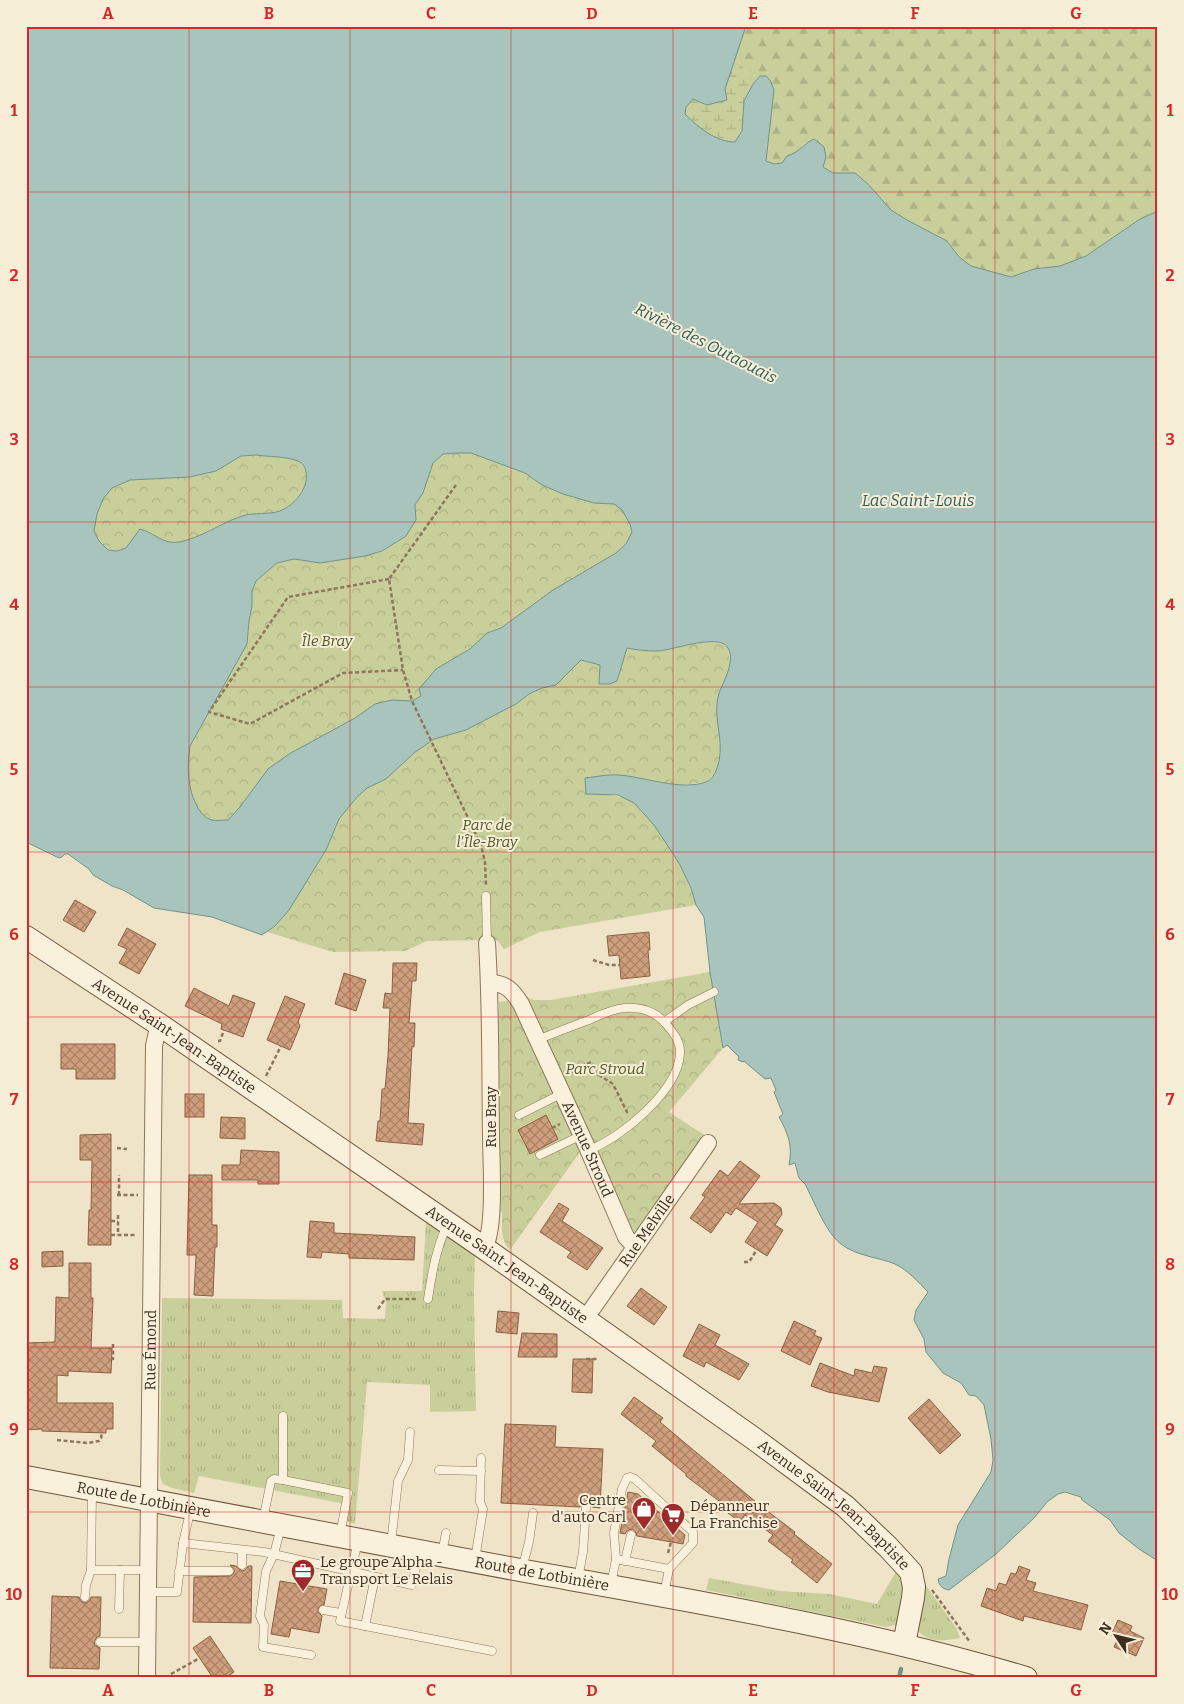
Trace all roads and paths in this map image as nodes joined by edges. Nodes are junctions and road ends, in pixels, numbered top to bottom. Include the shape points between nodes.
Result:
1 (456, 485) dead end
2 (389, 580) junction
3 (403, 670) junction
4 (486, 896) joint
5 (26, 937) edge
6 (487, 943) joint
7 (593, 960) dead end
8 (620, 965) dead end
9 (490, 984) junction
10 (714, 992) dead end
11 (664, 1022) junction
12 (160, 1025) junction
13 (224, 1030) dead end
14 (539, 1039) junction
15 (214, 1040) dead end
16 (281, 1046) dead end
17 (263, 1083) dead end
18 (560, 1086) junction
19 (519, 1115) dead end
20 (632, 1124) junction
21 (582, 1135) junction
22 (708, 1143) dead end
23 (117, 1148) dead end
24 (127, 1149) dead end
25 (589, 1150) junction
26 (540, 1155) dead end
27 (119, 1175) dead end
28 (141, 1195) dead end
29 (118, 1215) dead end
30 (111, 1221) dead end
31 (118, 1221) junction
32 (447, 1223) junction
33 (111, 1235) dead end
34 (118, 1235) junction
35 (141, 1235) dead end
36 (635, 1247) junction
37 (484, 1248) junction
38 (756, 1251) dead end
39 (744, 1262) dead end
40 (428, 1299) joint
41 (378, 1309) dead end
42 (585, 1319) junction
43 (114, 1344) dead end
44 (112, 1359) dead end
45 (586, 1359) dead end
46 (598, 1359) dead end
47 (282, 1416) dead end
48 (410, 1432) dead end
49 (102, 1433) dead end
50 (57, 1440) dead end
51 (481, 1458) dead end
52 (439, 1470) dead end
53 (481, 1471) junction
54 (26, 1477) edge
55 (283, 1480) junction
56 (92, 1489) junction
57 (148, 1500) junction
58 (586, 1507) dead end
59 (190, 1508) junction
60 (533, 1512) dead end
61 (272, 1524) junction
62 (446, 1533) dead end
63 (631, 1535) dead end
64 (349, 1538) junction
65 (182, 1543) junction
66 (390, 1546) junction
67 (242, 1550) junction
68 (420, 1552) junction
69 (274, 1554) junction
70 (442, 1556) junction
71 (620, 1560) junction
72 (475, 1562) junction
73 (242, 1566) dead end
74 (669, 1569) junction
75 (92, 1570) junction
76 (120, 1570) junction
77 (148, 1570) junction
78 (521, 1570) junction
79 (179, 1571) junction
80 (230, 1571) dead end
81 (350, 1571) junction
82 (375, 1577) junction
83 (577, 1580) junction
84 (929, 1585) dead end
85 (610, 1586) junction
86 (148, 1592) junction
87 (663, 1596) junction
88 (86, 1597) dead end
89 (119, 1609) dead end
90 (323, 1610) dead end
91 (341, 1613) junction
92 (365, 1626) junction
93 (967, 1636) dead end
94 (100, 1642) dead end
95 (148, 1642) junction
96 (904, 1644) junction
97 (492, 1651) dead end
98 (311, 1655) dead end
99 (198, 1659) dead end
100 (147, 1670) edge
101 (166, 1676) edge
102 (1026, 1678) edge

1 - 2 path
2 - 3 path
2 - 3 path via 288,597 209,712 250,724 343,673
3 - 4 path via 412,701 481,845
4 - 6 lane
5 - 12 street, Avenue Saint-Jean-Baptiste
6 - 9 street, Rue Bray
7 - 8 path
9 - 14 street, Avenue Stroud via 502,984 510,989 522,1004
9 - 37 street, Rue Bray via 491,1219 490,1236
10 - 11 lane
11 - 14 lane via 647,1010 622,1008
11 - 20 lane via 678,1042 678,1066 659,1096
12 - 32 street, Avenue Saint-Jean-Baptiste
12 - 57 street, Rue Émond via 154,1046
13 - 15 path via 220,1042
14 - 18 street, Avenue Stroud
16 - 17 path
18 - 19 lane
18 - 20 path via 591,1062 596,1073 612,1084
18 - 21 street, Avenue Stroud
20 - 25 lane via 607,1143
21 - 25 street, Avenue Stroud
21 - 26 lane
22 - 36 street, Rue Melville
23 - 24 path
25 - 36 street, Avenue Stroud via 626,1237
27 - 28 path via 118,1195
29 - 31 path
30 - 31 path
31 - 34 path
32 - 37 street, Avenue Saint-Jean-Baptiste
32 - 40 lane via 435,1256
33 - 34 path
34 - 35 path
36 - 42 street, Rue Melville
37 - 42 street, Avenue Saint-Jean-Baptiste
38 - 39 path via 749,1262
40 - 41 path via 385,1299
42 - 96 street, Avenue Saint-Jean-Baptiste via 825,1490 882,1540 913,1578 914,1598
43 - 44 path
45 - 46 path
47 - 55 lane
48 - 66 lane via 408,1460 398,1481
49 - 50 path via 95,1442
51 - 53 lane
52 - 53 lane
53 - 72 lane via 480,1502 483,1509
54 - 56 street, Route de Lotbinière
55 - 61 lane via 271,1481
55 - 64 lane via 348,1493
56 - 57 street, Route de Lotbinière
56 - 75 lane
57 - 59 street, Route de Lotbinière
57 - 77 street, Rue Émond
58 - 83 lane via 583,1552
59 - 61 street, Route de Lotbinière
59 - 65 lane
60 - 78 lane
61 - 64 street, Route de Lotbinière
61 - 69 lane
62 - 70 lane
63 - 71 lane
64 - 66 street, Route de Lotbinière
64 - 81 lane
65 - 67 lane
65 - 79 lane
66 - 68 street, Route de Lotbinière
67 - 69 lane
67 - 73 lane
68 - 70 street, Route de Lotbinière
68 - 82 lane via 412,1585
69 - 81 lane
69 - 98 lane via 266,1571 260,1616 264,1625 263,1647
70 - 72 street, Route de Lotbinière
71 - 74 lane
71 - 74 lane via 614,1533 624,1482 630,1477 693,1532 693,1542
71 - 85 lane
72 - 78 street, Route de Lotbinière
74 - 87 lane
75 - 76 lane
75 - 88 lane via 86,1585
76 - 77 lane
76 - 89 lane
77 - 86 street, Rue Émond
78 - 83 street, Route de Lotbinière
79 - 80 lane
79 - 86 lane via 177,1592
81 - 82 lane
81 - 91 lane
82 - 92 lane
83 - 85 street, Route de Lotbinière
84 - 93 path
85 - 87 street, Route de Lotbinière
86 - 95 street, Rue Émond
87 - 96 street, Route de Lotbinière
90 - 91 lane
91 - 92 lane via 340,1621
92 - 97 lane
94 - 95 lane
95 - 100 street, Rue Émond
96 - 102 street, Route de Lotbinière
99 - 101 path
100 - 101 street

